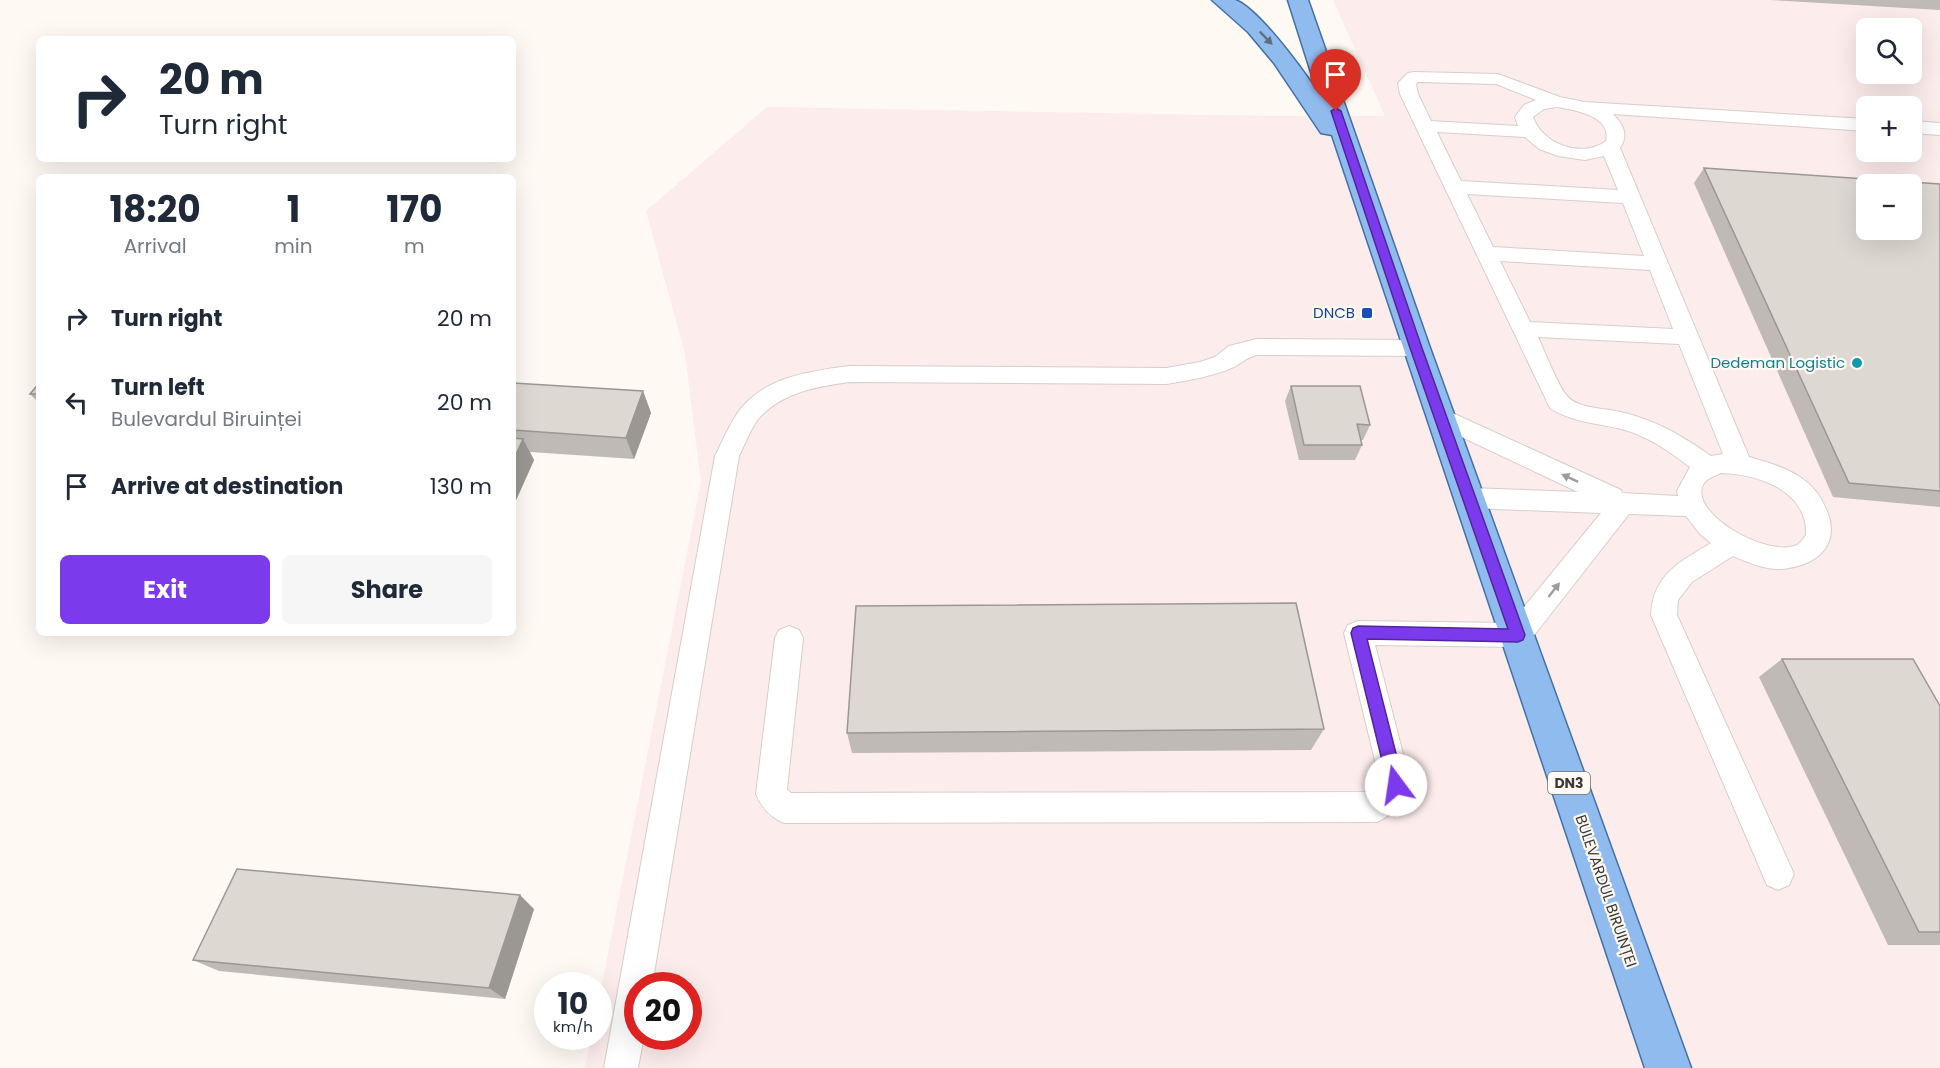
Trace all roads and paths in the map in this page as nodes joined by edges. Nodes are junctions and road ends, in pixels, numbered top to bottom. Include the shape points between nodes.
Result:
1 (1222, 0) edge
2 (1298, 0) edge
3 (1316, 0) edge
4 (1318, 55) junction
5 (1557, 102) junction
6 (1584, 107) junction
7 (1856, 124) edge
8 (1425, 126) junction
9 (1922, 128) edge
10 (1940, 129) edge
11 (1529, 132) junction
12 (1610, 147) junction
13 (1359, 178) junction
14 (1454, 187) junction
15 (1630, 197) junction
16 (1486, 254) junction
17 (1658, 264) junction
18 (1523, 328) junction
19 (1687, 337) junction
20 (1416, 348) junction
21 (1440, 417) junction
22 (1739, 463) junction
23 (1707, 466) junction
24 (1468, 498) junction
25 (1624, 502) junction
26 (1693, 506) junction
27 (1730, 544) junction
28 (1518, 635) junction
29 (789, 638) dead end
30 (1778, 874) dead end
31 (621, 1068) edge
32 (1668, 1068) edge

1 -> 13 main road via 1270,41 1312,100
2 - 4 main road, BULEVARDUL BIRUINȚEI / DN3
3 - 4 main road via 1322,34
4 - 13 main road, BULEVARDUL BIRUINȚEI / DN3
5 - 6 lane
5 - 8 lane via 1498,80 1414,77 1407,83 1409,94
5 - 11 lane via 1527,111 1524,117
6 - 7 lane
6 - 12 lane via 1613,126 1616,141
8 - 11 lane
8 - 14 lane
9 - 10 lane
11 - 12 lane via 1553,148 1569,152 1593,153
12 - 15 lane
13 - 20 main road, BULEVARDUL BIRUINȚEI / DN3
14 - 15 lane
14 - 16 lane
15 - 17 lane
16 - 17 lane
16 - 18 lane
17 - 19 lane
18 - 19 lane
18 - 23 lane via 1558,402 1570,411 1631,423 1662,434
19 - 22 lane
20 - 21 main road, BULEVARDUL BIRUINȚEI / DN3
20 - 31 lane via 1257,347 1201,370 1166,375 849,374 806,380 777,392 750,413 727,456
21 - 24 main road, BULEVARDUL BIRUINȚEI / DN3
25 -> 21 lane
22 - 23 lane
22 - 27 lane via 1762,468 1798,489 1819,520 1819,538 1804,554 1786,558 1748,552
23 - 26 lane via 1690,483
24 - 25 lane
24 - 28 main road, BULEVARDUL BIRUINȚEI / DN3
25 - 26 lane
28 -> 25 lane
26 - 27 lane via 1711,530
27 - 30 lane via 1683,574 1665,597 1664,615
28 - 29 lane via 1358,633 1396,785 1377,807 784,808 771,794
28 - 32 main road, BULEVARDUL BIRUINȚEI / DN3

